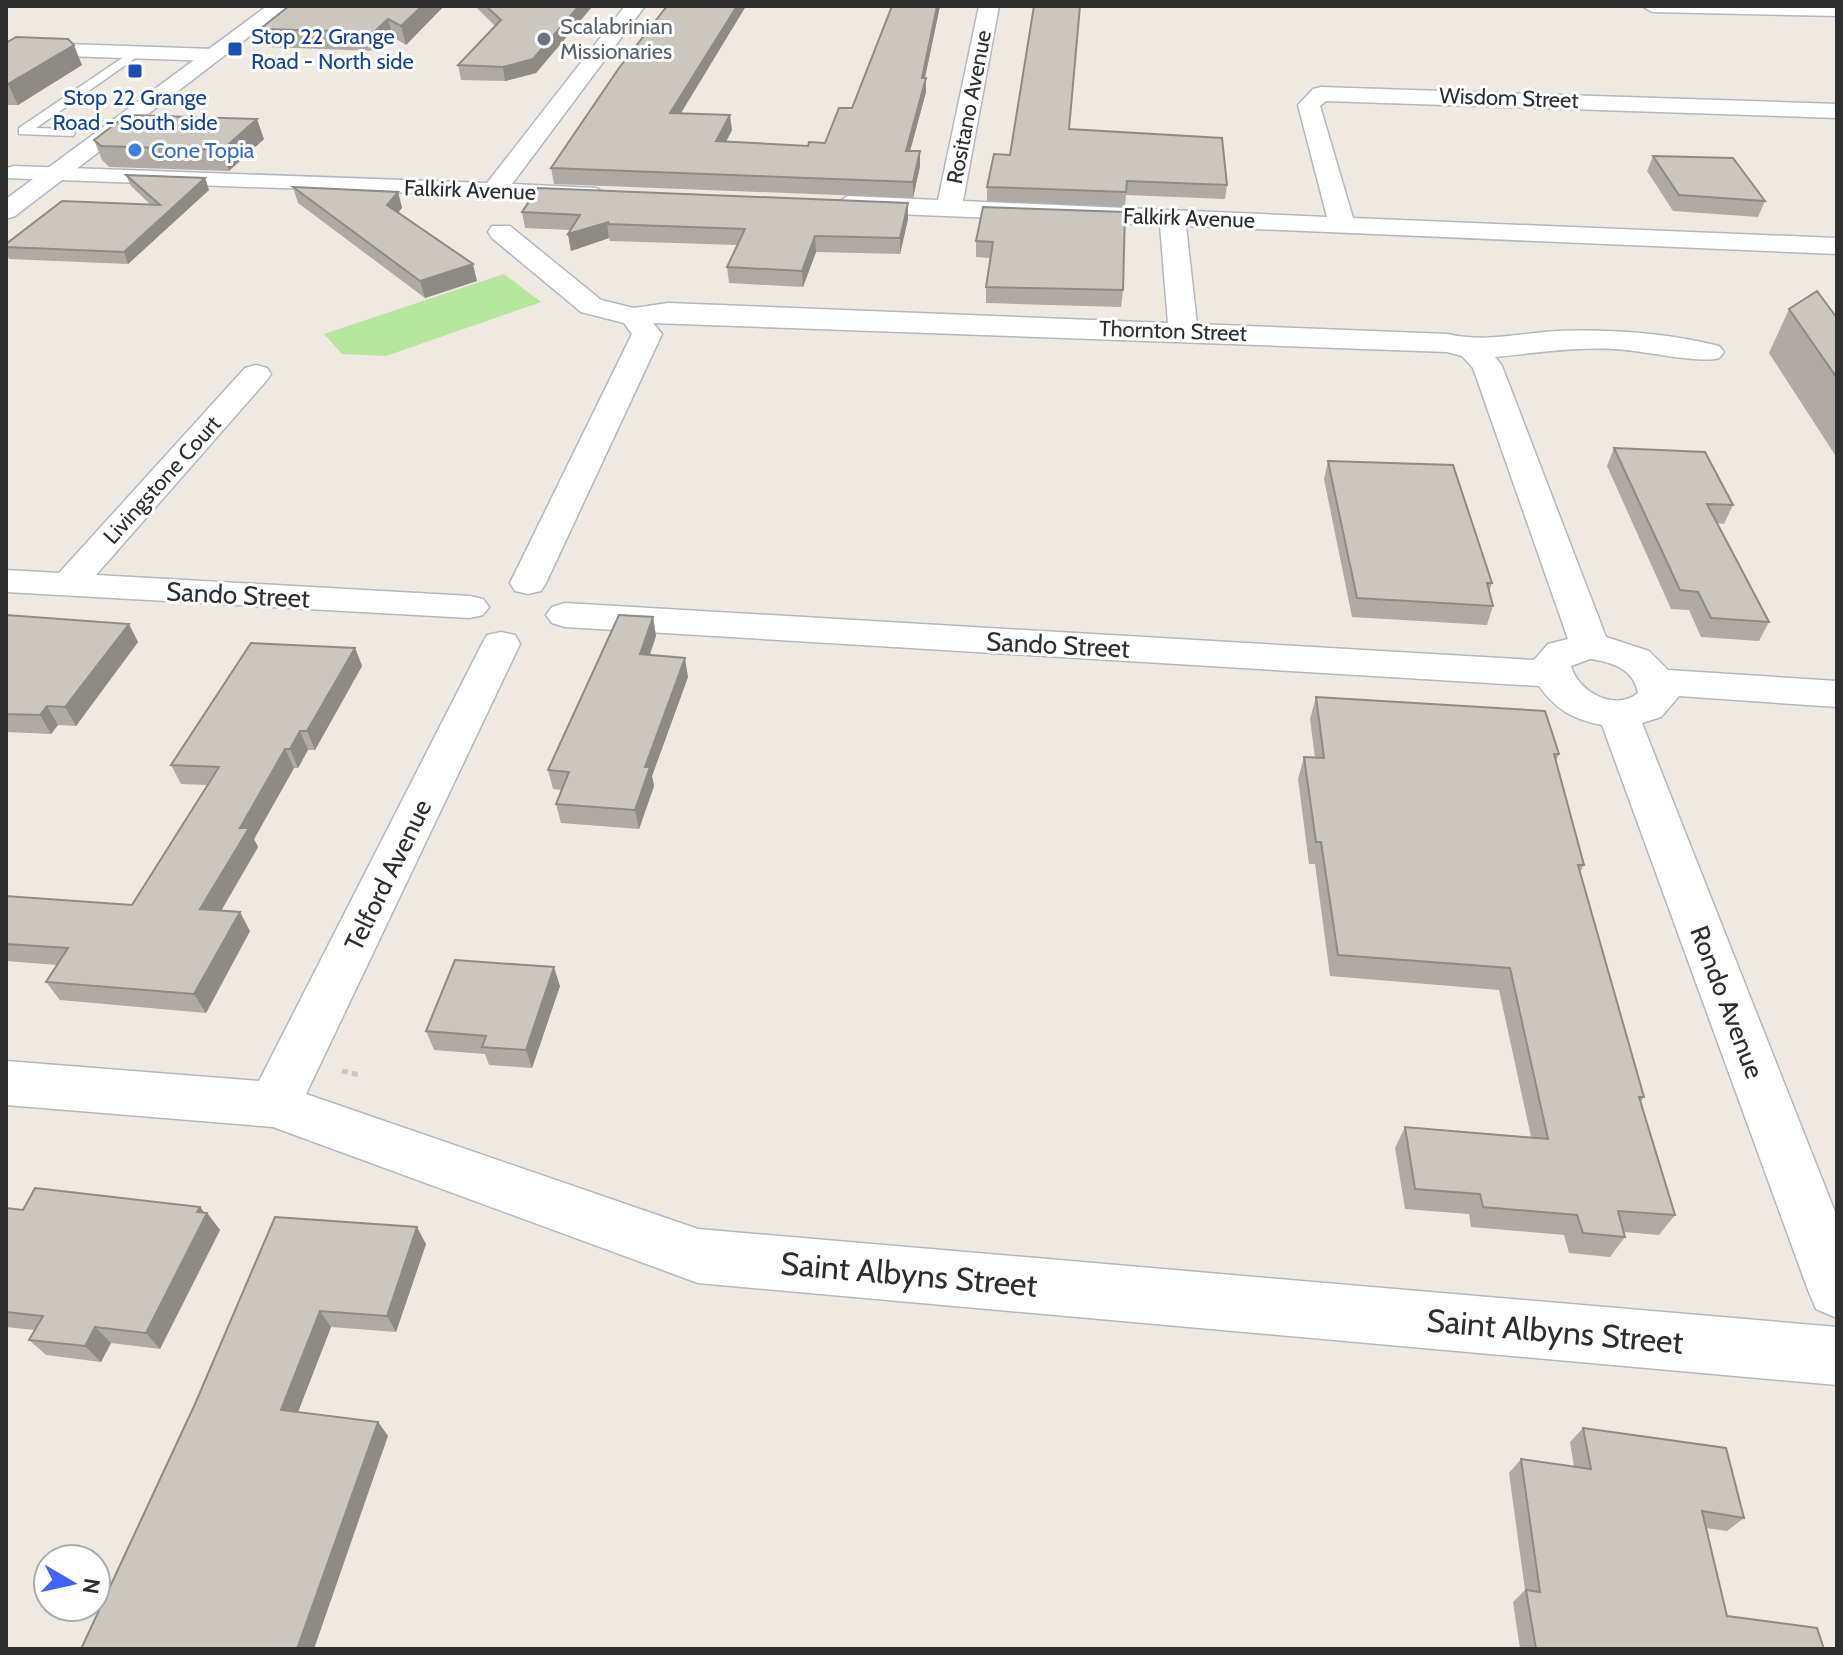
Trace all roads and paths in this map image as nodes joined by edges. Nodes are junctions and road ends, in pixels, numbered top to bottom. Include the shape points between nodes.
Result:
1 (279, 6) edge
2 (635, 6) edge
3 (989, 6) edge
4 (1652, 6) edge
5 (1832, 11) edge
6 (210, 30) dead end
7 (16, 48) edge
8 (138, 52) junction
9 (178, 54) junction
10 (214, 55) junction
11 (6, 61) edge
12 (153, 72) dead end
13 (1837, 111) edge
14 (92, 116) dead end
15 (6, 130) edge
16 (23, 131) junction
17 (69, 133) junction
18 (55, 175) junction
19 (10, 176) edge
20 (494, 191) junction
21 (619, 196) edge
22 (823, 203) edge
23 (949, 208) junction
24 (6, 211) edge
25 (1172, 217) junction
26 (1342, 224) junction
27 (501, 232) dead end
28 (1837, 246) edge
29 (634, 317) junction
30 (1183, 331) junction
31 (1474, 351) junction
32 (1709, 352) dead end
33 (256, 374) dead end
34 (6, 581) edge
35 (528, 583) junction
36 (68, 585) junction
37 (470, 607) junction
38 (565, 615) junction
39 (501, 644) junction
40 (1590, 647) junction
41 (1551, 674) junction
42 (1658, 682) junction
43 (1837, 694) edge
44 (1618, 714) junction
45 (6, 1083) edge
46 (274, 1105) junction
47 (1837, 1290) edge
48 (1837, 1356) edge

1 - 10 street
2 - 20 street
3 - 23 street, Rositano Avenue
4 - 5 street
6 - 9 street
7 - 8 street
7 - 11 lane
8 - 9 street
8 - 16 lane
9 - 10 street
9 - 12 street
10 - 18 street
13 - 26 street, Wisdom Street via 1321,94 1309,105
14 - 17 street
15 - 16 lane
16 - 17 lane
17 - 19 street
18 - 19 street, Falkirk Avenue
18 - 20 street, Falkirk Avenue
18 - 24 street
20 - 21 street, Falkirk Avenue
22 - 23 street, Falkirk Avenue
23 - 25 street, Falkirk Avenue
25 - 26 street, Falkirk Avenue
25 - 30 street
26 - 28 street, Falkirk Avenue
27 - 29 street via 591,306
29 - 30 street, Thornton Street via 668,312
29 - 35 street via 647,334
30 - 31 street, Thornton Street via 1447,343
31 - 32 street, Thornton Street via 1555,340 1673,344
31 - 40 street via 1487,366
33 - 36 street, Livingstone Court
34 - 36 street, Sando Street
35 - 37 street via 500,587
35 - 38 street via 563,596
36 - 37 street, Sando Street
37 - 39 street via 468,627
38 - 39 street via 533,639
38 - 41 street, Sando Street
39 - 46 street, Telford Avenue
40 - 41 street via 1562,653 1551,664
40 - 42 street via 1638,661
41 - 44 street via 1571,699
42 - 43 street
42 - 44 street via 1659,697 1652,707
44 - 47 street, Rondo Avenue
45 - 46 street, Saint Albyns Street
46 - 48 street, Saint Albyns Street via 698,1256

